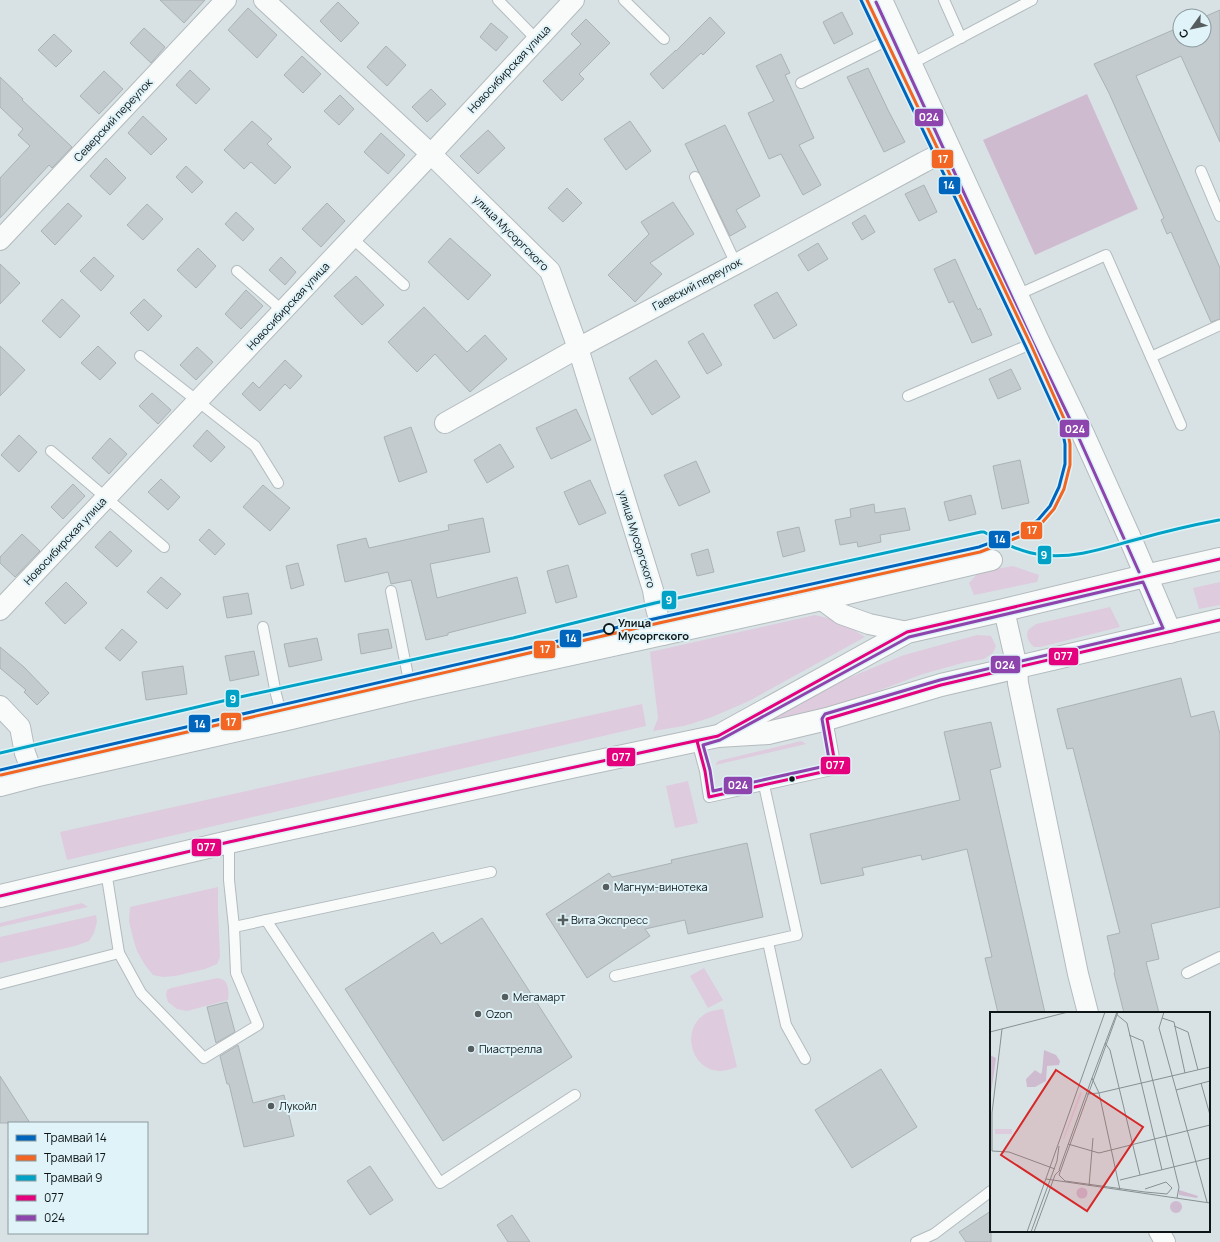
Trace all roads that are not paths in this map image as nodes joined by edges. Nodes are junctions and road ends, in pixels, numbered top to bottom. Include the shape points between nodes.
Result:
1 (226, 0) edge
2 (264, 0) edge
3 (498, 0) edge
4 (574, 0) edge
5 (624, 0) edge
6 (881, 0) edge
7 (944, 0) edge
8 (1031, 0) edge
9 (898, 35) junction
10 (961, 38) junction
11 (664, 39) dead end
12 (537, 40) junction
13 (911, 64) junction
14 (801, 83) dead end
15 (950, 149) junction
16 (431, 154) junction
17 (1201, 171) dead end
18 (695, 177) dead end
19 (1220, 216) edge
20 (352, 238) junction
21 (0, 240) edge
22 (736, 264) junction
23 (237, 271) dead end
24 (404, 285) dead end
25 (1017, 295) junction
26 (283, 311) junction
27 (1220, 325) edge
28 (1038, 341) junction
29 (578, 348) junction
30 (140, 356) dead end
31 (1151, 357) junction
32 (908, 396) dead end
33 (198, 401) junction
34 (446, 423) dead end
35 (1181, 425) dead end
36 (51, 451) dead end
37 (278, 483) dead end
38 (106, 498) junction
39 (164, 547) dead end
40 (1220, 559) edge
41 (992, 560) dead end
42 (1145, 576) junction
43 (391, 591) dead end
44 (822, 600) junction
45 (0, 610) edge
46 (1004, 610) junction
47 (1220, 620) edge
48 (263, 627) dead end
49 (907, 632) junction
50 (1170, 632) junction
51 (663, 635) junction
52 (1017, 667) junction
53 (413, 690) junction
54 (0, 706) edge
55 (827, 719) junction
56 (283, 721) junction
57 (718, 736) junction
58 (697, 741) junction
59 (34, 777) junction
60 (764, 785) junction
61 (0, 786) edge
62 (229, 842) junction
63 (106, 871) junction
64 (491, 872) dead end
65 (0, 896) edge
66 (266, 920) junction
67 (234, 928) junction
68 (768, 942) junction
69 (120, 953) junction
70 (1220, 957) edge
71 (1187, 973) dead end
72 (615, 976) dead end
73 (0, 984) edge
74 (1088, 1012) edge
75 (805, 1059) dead end
76 (575, 1095) dead end
77 (990, 1192) edge
78 (1160, 1232) edge
79 (937, 1238) edge
80 (916, 1242) edge
81 (1165, 1242) edge

1 - 21 street, Северский переулок
2 - 16 street, улица Мусоргского
3 - 12 lane
4 - 12 street, Новосибирская улица
5 - 11 lane
6 - 9 main road
7 - 10 lane
8 - 10 lane
9 - 13 main road
9 - 14 lane
10 - 13 lane
12 - 16 street, Новосибирская улица
13 - 15 main road
15 - 22 street, Гаевский переулок
15 - 25 main road
16 - 20 street, Новосибирская улица
16 - 29 street, улица Мусоргского via 550,271
17 - 19 lane
18 - 22 lane
20 - 24 lane
20 - 26 street, Новосибирская улица
22 - 29 street, Гаевский переулок
23 - 26 lane
25 - 28 main road
25 - 31 lane via 1106,255
26 - 33 street, Новосибирская улица
27 - 31 lane
28 - 32 lane
28 - 42 main road via 1086,440
29 - 34 street, Гаевский переулок
29 - 51 street, улица Мусоргского via 653,590
30 - 33 lane
31 - 35 lane
33 - 37 lane via 255,446
33 - 38 street, Новосибирская улица
36 - 38 lane
38 - 39 lane
38 - 45 street, Новосибирская улица
40 - 42 main road
41 - 44 street
42 - 46 main road
42 - 50 main road
43 - 53 lane
44 - 49 street via 841,614 869,624
44 - 51 street
46 - 49 main road
46 - 52 street
47 - 50 main road
48 - 56 lane
49 - 57 main road
50 - 52 main road
51 - 53 street
52 - 55 main road via 941,684
52 - 74 street via 1018,683
53 - 56 street
54 - 59 street via 20,726 25,753
55 - 57 main road via 768,733
55 - 60 lane via 836,769
56 - 59 street
57 - 58 main road
58 - 60 lane via 709,797
58 - 62 main road
59 - 61 street
60 - 68 lane via 797,935
62 - 63 main road
62 - 67 lane via 229,880
63 - 65 main road
63 - 69 lane
64 - 66 lane
66 - 67 lane
66 - 76 lane via 440,1183
67 - 69 lane via 236,973 258,1025 204,1058 141,993
68 - 72 lane
68 - 75 lane via 786,1025
69 - 73 lane
70 - 71 lane
77 - 79 lane
78 - 81 street
79 - 80 lane

